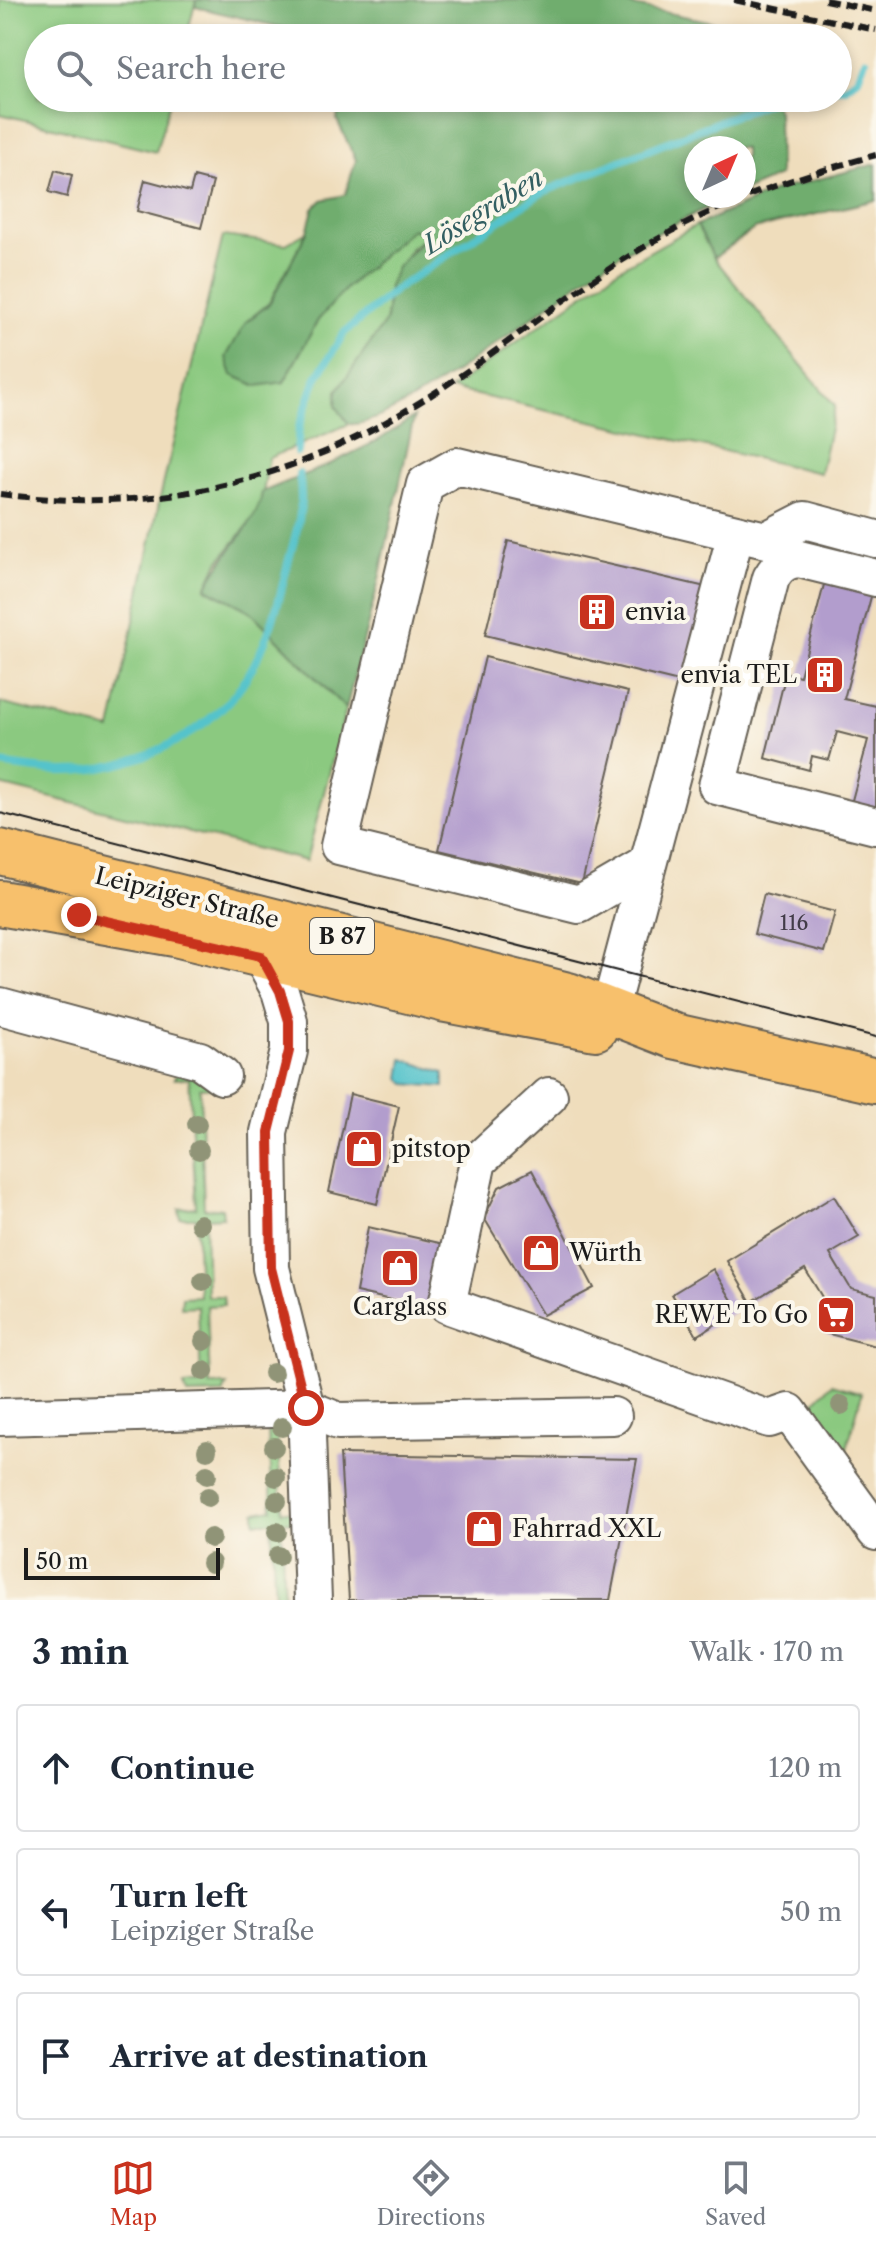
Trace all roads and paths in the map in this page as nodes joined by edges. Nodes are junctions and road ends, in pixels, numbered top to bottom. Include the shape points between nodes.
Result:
1 (736, 533) junction
2 (876, 539) edge
3 (876, 578) edge
4 (876, 826) edge
5 (0, 852) edge
6 (646, 866) junction
7 (0, 903) edge
8 (261, 956) junction
9 (0, 1006) edge
10 (610, 1008) junction
11 (650, 1028) junction
12 (222, 1076) dead end
13 (876, 1081) edge
14 (549, 1096) dead end
15 (306, 1408) junction
16 (613, 1416) dead end
17 (0, 1417) edge
18 (876, 1532) edge
19 (313, 1600) edge

1 - 2 lane via 766,540 805,520
1 - 6 lane
1 - 6 lane via 457,466 425,484 339,846 579,905
3 - 4 lane via 799,559 778,567 717,786
5 - 10 main road, Leipziger Straße / B 87 via 341,935
6 - 10 lane
7 - 8 main road, Leipziger Straße / B 87 via 120,923
8 - 11 main road, Leipziger Straße / B 87 via 584,1028
8 - 15 lane via 289,1021 289,1051 269,1132 271,1268
9 - 12 lane via 200,1060
10 - 11 main road, Leipziger Straße / B 87
11 - 13 main road, Leipziger Straße / B 87
14 - 18 lane via 478,1161 447,1305 769,1419 789,1412
15 - 16 lane via 338,1421
15 - 17 lane
15 - 19 lane

